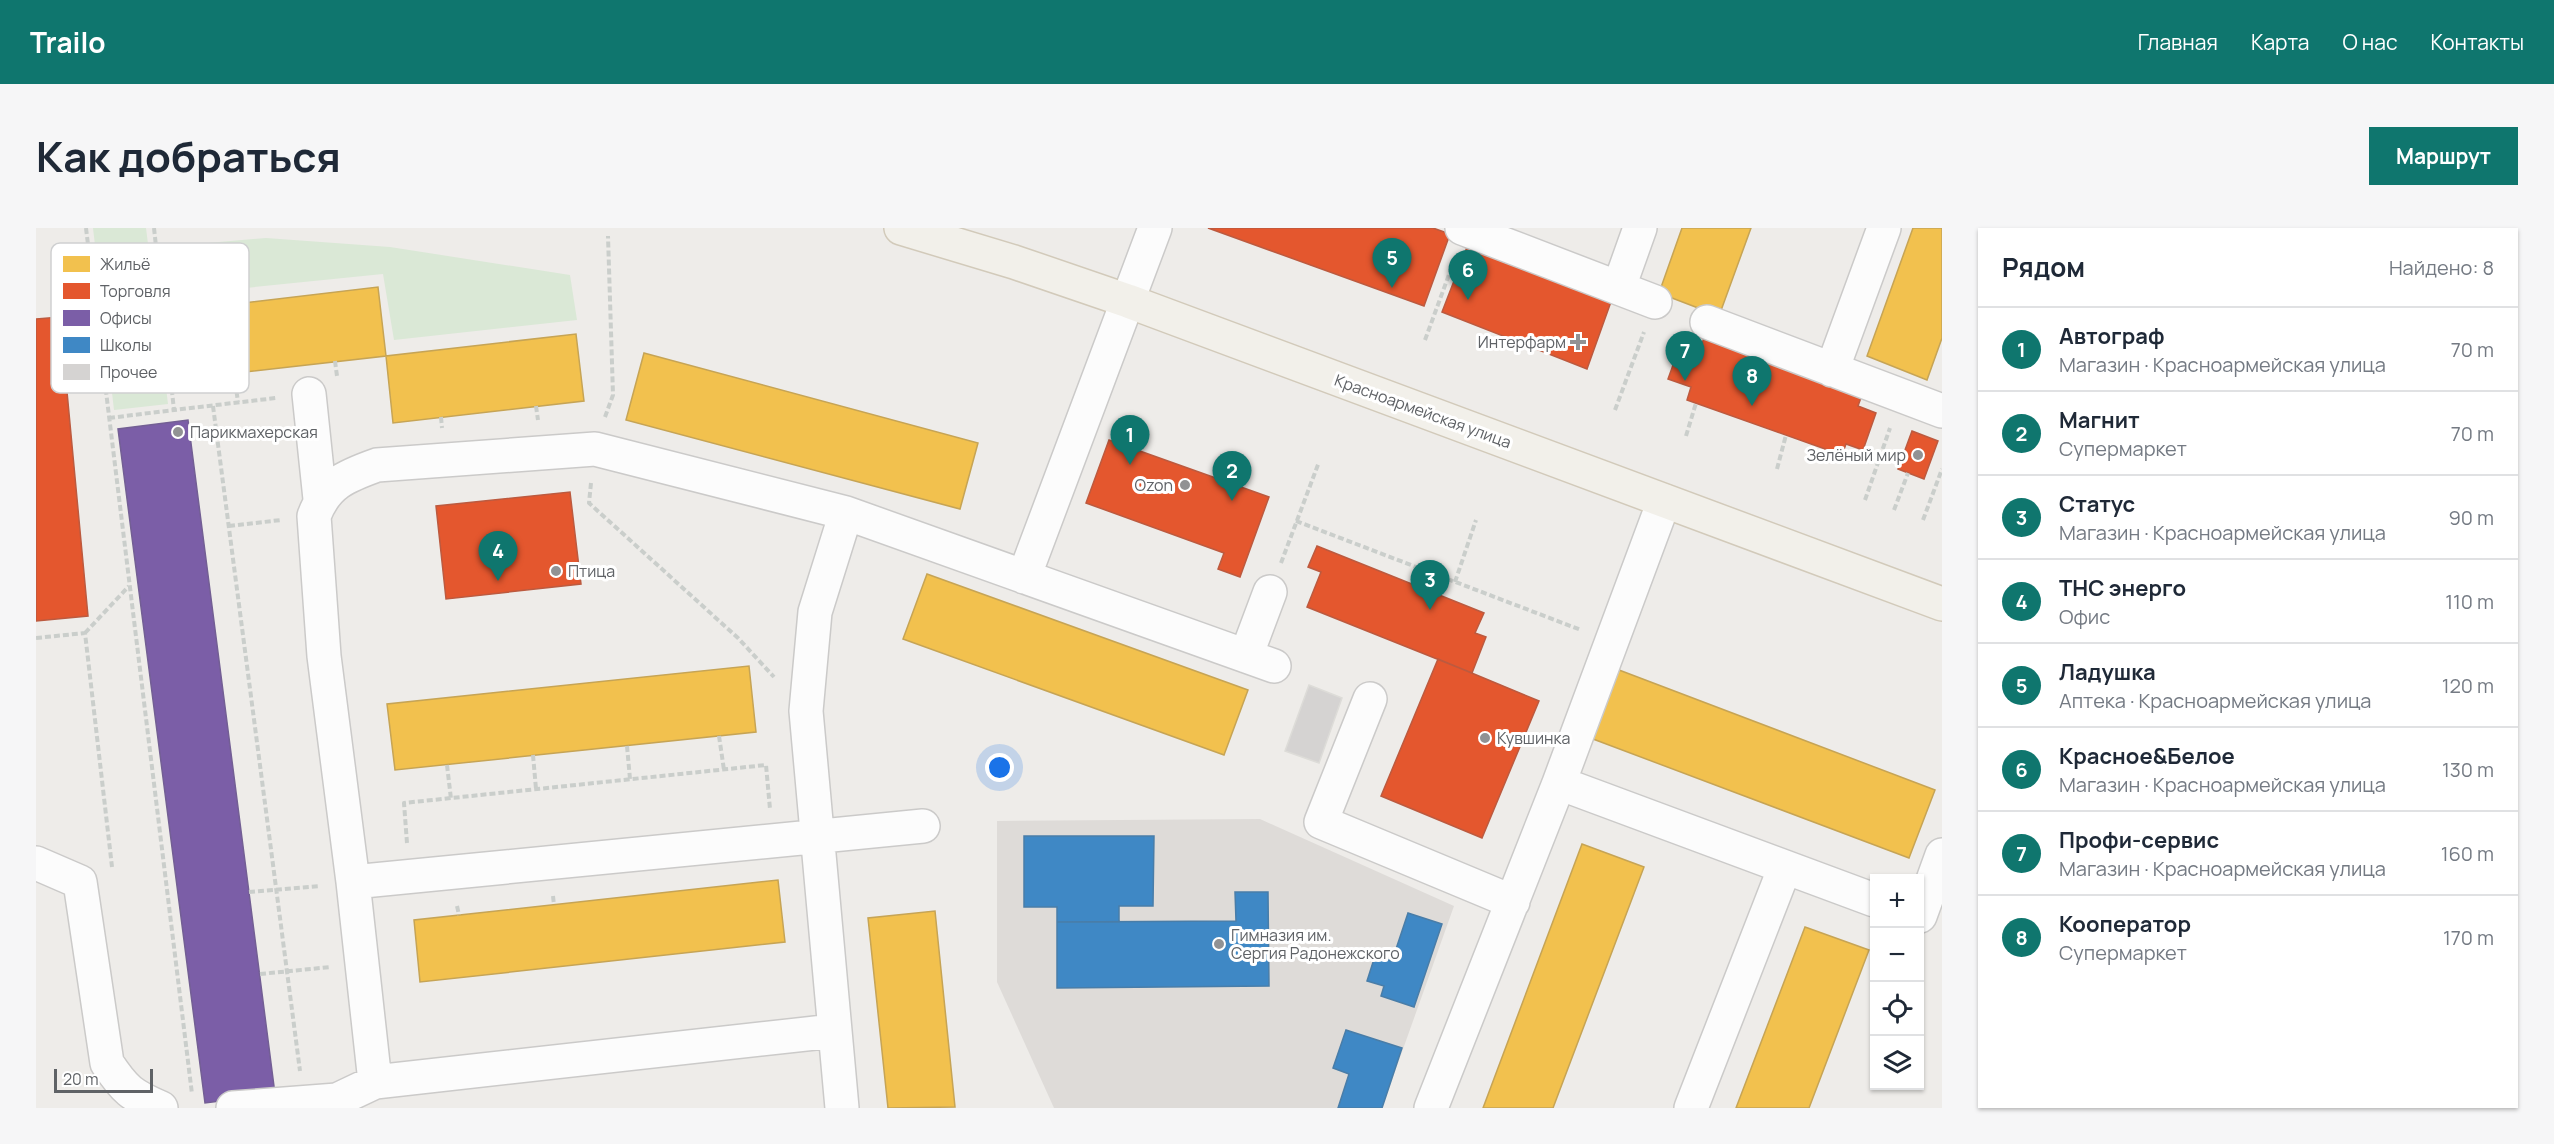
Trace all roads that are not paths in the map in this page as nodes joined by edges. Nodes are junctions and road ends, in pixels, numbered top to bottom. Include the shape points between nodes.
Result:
1 (901, 228) edge
2 (1155, 228) edge
3 (1640, 228) edge
4 (1884, 228) edge
5 (1464, 229) edge
6 (965, 237) edge
7 (1619, 287) junction
8 (1128, 301) junction
9 (1655, 302) road end
10 (1707, 322) dead end
11 (1832, 370) junction
12 (309, 394) dead end
13 (1942, 411) edge
14 (1664, 501) junction
15 (317, 507) junction
16 (846, 513) junction
17 (1024, 577) junction
18 (1270, 592) road end
19 (1942, 604) edge
20 (1370, 699) dead end
21 (1559, 783) junction
22 (923, 826) dead end
23 (816, 836) junction
24 (1942, 855) edge
25 (36, 863) edge
26 (1785, 867) junction
27 (353, 882) junction
28 (1870, 898) edge
29 (1513, 902) junction
30 (1924, 905) edge
31 (1924, 918) edge
32 (1942, 925) edge
33 (834, 1031) junction
34 (375, 1082) junction
35 (161, 1108) edge
36 (233, 1108) edge
37 (842, 1108) edge
38 (1431, 1108) edge
39 (1691, 1108) edge

1 - 6 main road, Красноармейская улица
2 - 8 lane
3 - 7 lane
4 - 11 lane
5 - 7 lane
6 - 8 main road, Красноармейская улица
7 - 9 lane
8 - 14 main road, Красноармейская улица
8 - 17 lane
10 - 11 lane
11 - 13 lane
12 - 15 lane
14 - 19 main road, Красноармейская улица
14 - 21 lane
15 - 16 lane via 335,484 377,465 595,449
15 - 27 lane via 324,656
16 - 17 lane
16 - 23 lane via 815,612 806,711
17 - 18 lane via 1260,661
20 - 29 lane via 1321,822
21 - 26 lane
21 - 29 lane
22 - 23 lane
23 - 27 lane
23 - 33 lane
24 - 30 lane
25 - 35 lane via 80,882 107,1063 123,1087
26 - 28 lane
26 - 39 lane
27 - 34 lane
29 - 38 lane
31 - 32 lane
33 - 34 lane
33 - 37 lane
34 - 36 lane via 338,1100

